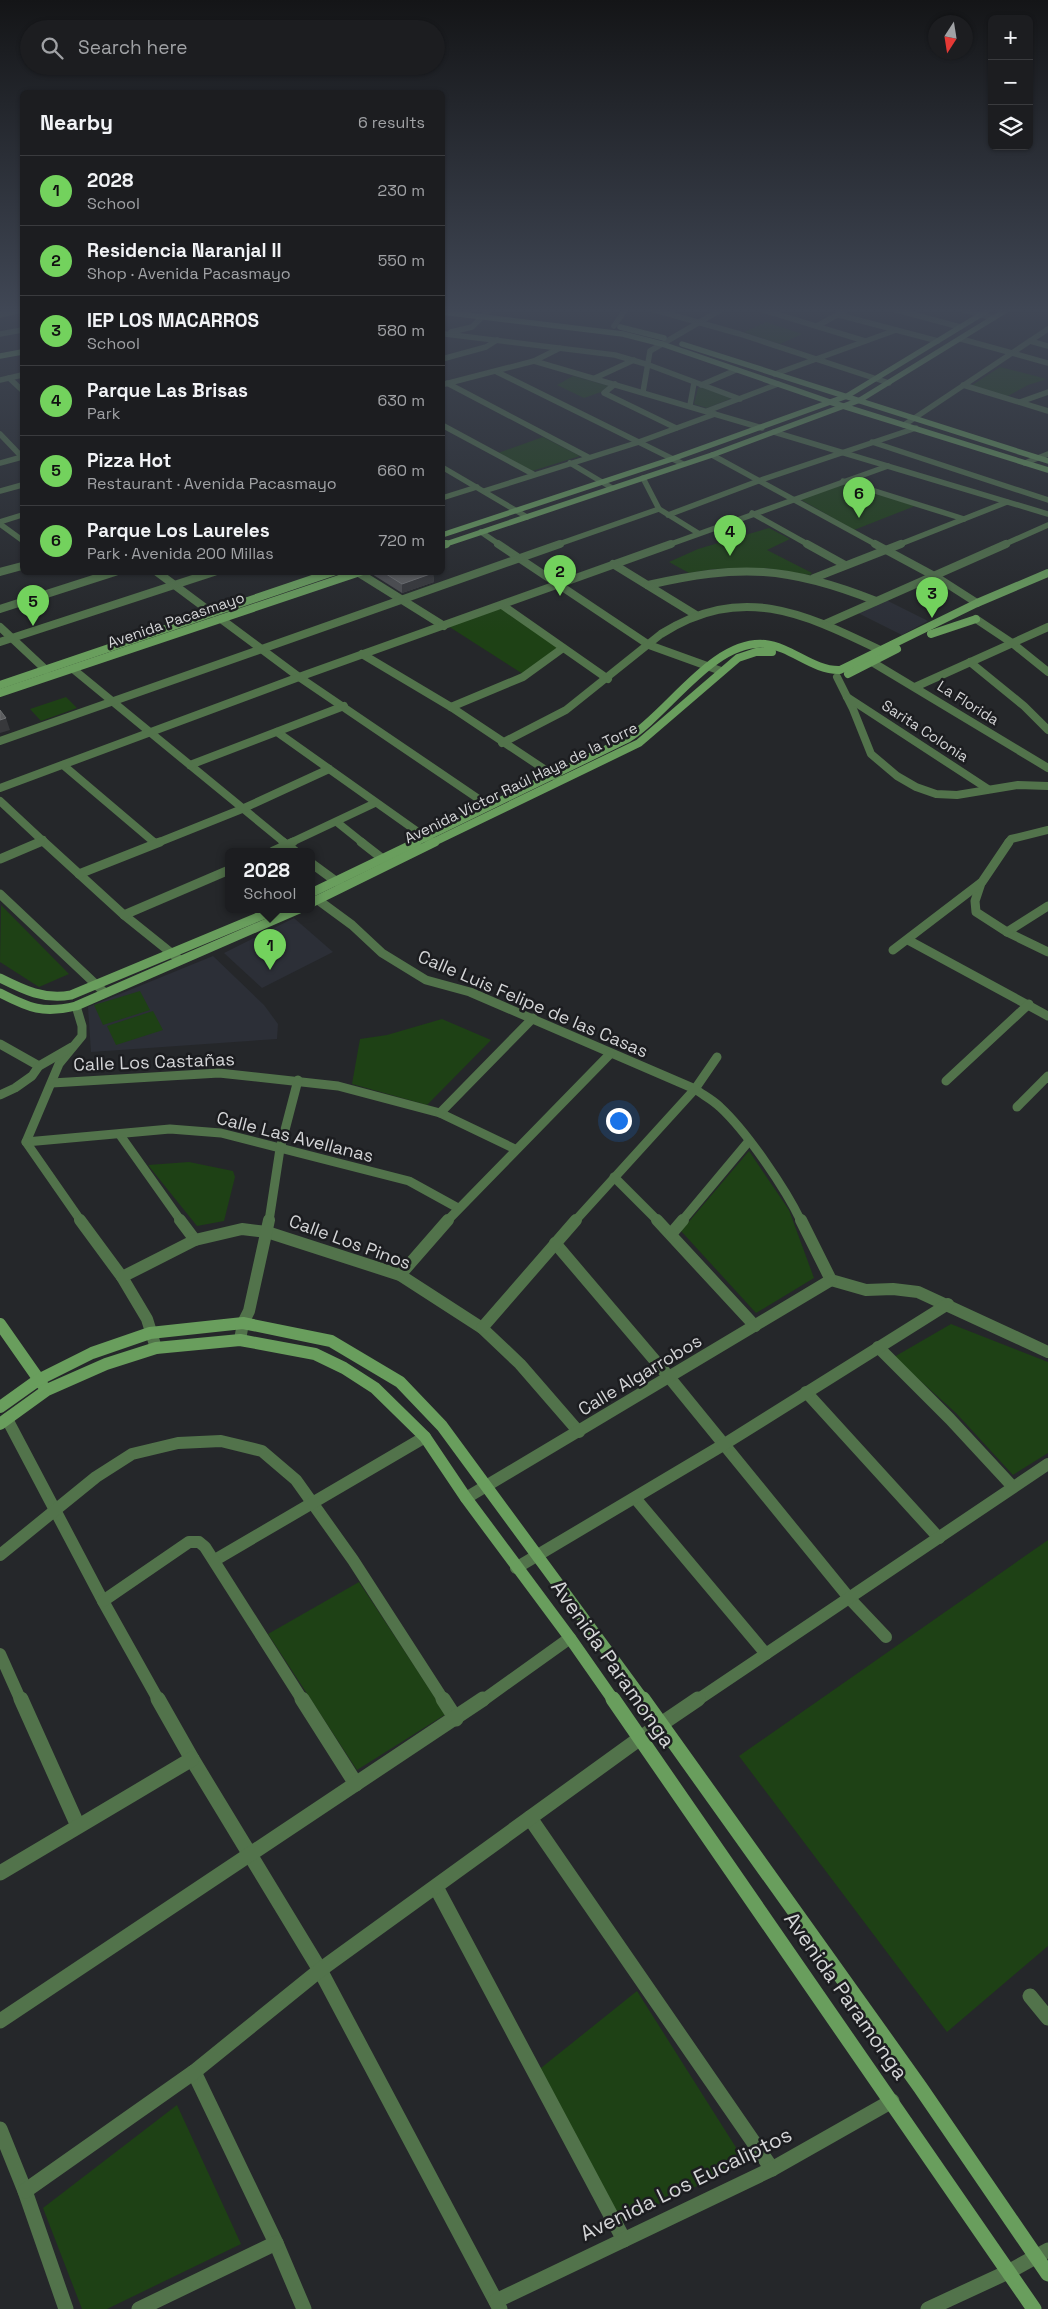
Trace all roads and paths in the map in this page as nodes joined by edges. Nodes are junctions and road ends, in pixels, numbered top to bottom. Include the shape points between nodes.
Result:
1 (509, 417) edge
2 (585, 417) edge
3 (653, 417) edge
4 (708, 417) edge
5 (725, 417) edge
6 (791, 417) edge
7 (816, 417) edge
8 (876, 417) edge
9 (910, 417) edge
10 (914, 418) junction
11 (904, 425) junction
12 (445, 426) edge
13 (676, 428) junction
14 (762, 428) junction
15 (916, 428) junction
16 (774, 432) junction
17 (0, 434) edge
18 (872, 442) junction
19 (636, 443) junction
20 (843, 452) junction
21 (712, 454) junction
22 (1048, 454) edge
23 (20, 455) edge
24 (588, 457) junction
25 (20, 458) edge
26 (1037, 458) junction
27 (672, 459) junction
28 (1048, 461) edge
29 (0, 463) edge
30 (570, 463) junction
31 (1025, 463) junction
32 (683, 464) junction
33 (888, 466) junction
34 (445, 469) edge
35 (1048, 470) edge
36 (960, 472) junction
37 (532, 474) junction
38 (643, 478) junction
39 (761, 480) junction
40 (843, 481) junction
41 (602, 482) junction
42 (944, 482) junction
43 (20, 485) edge
44 (477, 487) junction
45 (612, 488) junction
46 (0, 490) edge
47 (484, 491) junction
48 (445, 497) edge
49 (794, 498) junction
50 (1048, 500) edge
51 (1007, 502) junction
52 (659, 509) junction
53 (516, 510) junction
54 (668, 514) junction
55 (752, 514) junction
56 (1048, 514) edge
57 (20, 516) edge
58 (527, 517) junction
59 (964, 519) junction
60 (0, 523) edge
61 (1048, 525) edge
62 (481, 532) junction
63 (698, 533) junction
64 (445, 534) edge
65 (20, 538) edge
66 (445, 544) edge
67 (886, 549) junction
68 (520, 557) junction
69 (613, 564) junction
70 (845, 565) junction
71 (20, 567) edge
72 (0, 572) edge
73 (1048, 573) edge
74 (105, 575) edge
75 (161, 575) edge
76 (205, 575) edge
77 (324, 575) edge
78 (353, 575) edge
79 (362, 575) edge
80 (933, 576) junction
81 (814, 578) junction
82 (560, 584) junction
83 (176, 585) junction
84 (648, 585) junction
85 (400, 599) junction
86 (876, 601) junction
87 (977, 603) junction
88 (502, 605) junction
89 (0, 608) edge
90 (963, 612) junction
91 (212, 613) junction
92 (696, 615) junction
93 (220, 619) junction
94 (976, 620) junction
95 (825, 624) junction
96 (444, 626) junction
97 (0, 627) edge
98 (1048, 627) edge
99 (13, 638) junction
100 (0, 642) edge
101 (1012, 643) junction
102 (649, 645) junction
103 (258, 648) junction
104 (563, 648) junction
105 (880, 650) junction
106 (362, 654) junction
107 (872, 662) junction
108 (970, 662) junction
109 (711, 666) junction
110 (73, 669) junction
111 (46, 670) junction
112 (722, 671) junction
113 (1048, 672) edge
114 (299, 677) junction
115 (837, 677) junction
116 (608, 679) junction
117 (0, 685) edge
118 (914, 687) junction
119 (0, 693) edge
120 (847, 697) junction
121 (112, 700) junction
122 (344, 706) junction
123 (451, 707) junction
124 (1048, 730) edge
125 (152, 732) junction
126 (277, 732) junction
127 (0, 741) edge
128 (502, 743) junction
129 (63, 765) junction
130 (190, 765) junction
131 (1048, 768) edge
132 (329, 769) junction
133 (552, 775) junction
134 (560, 780) junction
135 (1048, 786) edge
136 (0, 788) edge
137 (988, 789) junction
138 (0, 801) edge
139 (375, 804) junction
140 (489, 806) junction
141 (242, 809) junction
142 (338, 823) junction
143 (1048, 830) edge
144 (43, 840) junction
145 (428, 840) junction
146 (155, 843) junction
147 (287, 846) junction
148 (282, 848) edge
149 (290, 848) edge
150 (382, 858) junction
151 (0, 860) edge
152 (389, 864) junction
153 (315, 866) edge
154 (225, 872) edge
155 (79, 874) junction
156 (335, 881) junction
157 (982, 882) junction
158 (343, 887) junction
159 (0, 894) edge
160 (315, 898) edge
161 (315, 899) edge
162 (315, 900) edge
163 (1048, 906) edge
164 (268, 913) edge
165 (290, 913) edge
166 (124, 915) junction
167 (1007, 932) junction
168 (908, 940) junction
169 (893, 950) dead end
170 (1048, 952) edge
171 (172, 954) junction
172 (180, 960) junction
173 (0, 978) edge
174 (97, 986) junction
175 (0, 993) edge
176 (105, 993) junction
177 (1029, 1004) junction
178 (76, 1006) junction
179 (1048, 1016) edge
180 (533, 1018) junction
181 (0, 1044) edge
182 (76, 1046) junction
183 (610, 1054) junction
184 (717, 1057) dead end
185 (39, 1066) junction
186 (1048, 1076) edge
187 (298, 1080) junction
188 (946, 1082) dead end
189 (52, 1083) junction
190 (695, 1089) junction
191 (0, 1095) edge
192 (1017, 1107) dead end
193 (440, 1114) junction
194 (120, 1136) junction
195 (749, 1141) junction
196 (26, 1142) junction
197 (280, 1149) junction
198 (515, 1149) junction
199 (614, 1177) junction
200 (458, 1208) junction
201 (267, 1232) junction
202 (671, 1234) junction
203 (195, 1240) junction
204 (555, 1243) junction
205 (400, 1275) junction
206 (122, 1277) junction
207 (831, 1280) junction
208 (948, 1304) junction
209 (243, 1323) junction
210 (0, 1324) edge
211 (755, 1326) junction
212 (482, 1328) junction
213 (150, 1333) junction
214 (240, 1340) junction
215 (878, 1347) junction
216 (156, 1348) junction
217 (1048, 1352) edge
218 (669, 1377) junction
219 (38, 1380) junction
220 (47, 1390) junction
221 (806, 1392) junction
222 (0, 1407) edge
223 (3, 1422) edge
224 (579, 1432) junction
225 (425, 1436) junction
226 (723, 1445) junction
227 (1048, 1464) edge
228 (486, 1486) junction
229 (1013, 1487) junction
230 (466, 1498) junction
231 (636, 1498) junction
232 (312, 1502) junction
233 (54, 1512) junction
234 (939, 1538) junction
235 (0, 1555) edge
236 (537, 1556) junction
237 (215, 1560) junction
238 (516, 1568) junction
239 (850, 1599) junction
240 (103, 1601) junction
241 (886, 1637) dead end
242 (570, 1638) junction
243 (0, 1654) edge
244 (766, 1654) junction
245 (456, 1720) junction
246 (661, 1724) junction
247 (639, 1740) junction
248 (192, 1759) junction
249 (356, 1784) junction
250 (530, 1818) junction
251 (78, 1826) junction
252 (250, 1856) junction
253 (0, 1872) edge
254 (436, 1886) junction
255 (320, 1970) junction
256 (1030, 1996) dead end
257 (1048, 2018) edge
258 (0, 2021) edge
259 (194, 2072) junction
260 (892, 2101) junction
261 (0, 2129) edge
262 (772, 2169) junction
263 (25, 2191) junction
264 (624, 2240) junction
265 (276, 2242) junction
266 (1041, 2253) edge
267 (1008, 2272) junction
268 (1048, 2274) edge
269 (498, 2305) edge
270 (66, 2309) edge
271 (139, 2309) edge
272 (304, 2309) edge
273 (928, 2309) edge
274 (1034, 2309) edge

1 - 24 street
2 - 19 street
3 - 13 street
4 - 13 street
5 - 14 street
6 - 14 street
7 - 16 street
8 - 11 street
9 - 10 street
10 - 11 street
10 - 26 street
11 - 15 street
12 - 37 street
13 - 19 street
14 - 27 street
15 - 18 street
15 - 31 street
16 - 20 street
16 - 21 street
17 - 23 street
18 - 20 street
18 - 36 street
19 - 24 street
19 - 27 street
20 - 33 street
20 - 39 street
21 - 32 street
21 - 39 street
22 - 26 street
24 - 30 street
25 - 29 street
26 - 28 street
26 - 31 street
27 - 32 street
27 - 41 street
30 - 37 street
30 - 41 street
31 - 35 street
32 - 38 street
33 - 40 street
33 - 42 street
34 - 44 street
36 - 42 street
36 - 50 street
37 - 47 street
38 - 45 street
38 - 52 street
39 - 49 street
39 - 54 street
40 - 49 street
40 - 59 street
41 - 45 street
41 - 53 street
42 - 51 street
43 - 46 street
44 - 47 street
44 - 48 street
45 - 58 street
47 - 53 street
49 - 55 street
49 - 67 street
51 - 56 street
51 - 59 street
52 - 54 street
52 - 68 street
53 - 58 street
53 - 64 street
54 - 63 street
55 - 63 street
55 - 70 street
57 - 60 street
58 - 62 street
59 - 67 street
60 - 65 street
61 - 80 street
62 - 66 street
62 - 68 street
63 - 69 street
67 - 70 street
67 - 80 street
68 - 82 street
68 - 85 street
69 - 82 street
69 - 84 street
70 - 81 street
71 - 72 street
73 - 87 street
74 - 89 street
75 - 83 street
76 - 83 street
77 - 91 street, Avenida Pacasmayo
78 - 93 street, Avenida Pacasmayo
79 - 85 street
80 - 86 street
80 - 87 street
81 - 84 street via 765,570 716,571
81 - 86 street
82 - 88 street
82 - 102 street
83 - 91 street
83 - 99 street
84 - 92 street
85 - 96 street
85 - 103 street
86 - 95 street
87 - 90 street
88 - 96 street
88 - 104 street
90 - 94 street
90 - 105 street
91 - 111 street, Avenida Pacasmayo
92 - 95 street via 728,608 764,608 801,615
92 - 102 street
93 - 103 street
93 - 110 street, Avenida Pacasmayo
94 - 101 street
94 - 107 street via 942,629
95 - 105 street
96 - 106 street
97 - 99 street
98 - 101 street
99 - 100 street
99 - 111 street
101 - 108 street
101 - 113 street
102 - 109 street
102 - 116 street
103 - 114 street
103 - 121 street
104 - 116 street
104 - 123 street via 523,677
105 - 109 street via 836,671 784,648 750,645 731,651
106 - 114 street
106 - 123 street
107 - 115 street
107 - 118 street, La Florida
108 - 118 street
108 - 124 street
109 - 112 street
109 - 133 street via 640,731
110 - 119 street, Avenida Pacasmayo
110 - 121 street
111 - 117 street, Avenida Pacasmayo
112 - 115 street, Avenida Víctor Raúl Haya de la Torre via 748,654 764,650 779,653 827,676
112 - 134 street, Avenida Víctor Raúl Haya de la Torre via 639,743
114 - 122 street
114 - 125 street
115 - 120 street
116 - 128 street via 566,710
118 - 131 street, La Florida
120 - 137 street, Sarita Colonia
120 - 137 street via 871,755 905,782 931,794 968,794
121 - 125 street
121 - 127 street
122 - 126 street
122 - 140 street
123 - 128 street
125 - 129 street
125 - 130 street
126 - 130 street
126 - 132 street
128 - 133 street
129 - 136 street
129 - 146 street
130 - 141 street
132 - 139 street
132 - 141 street
133 - 134 street
133 - 140 street
134 - 145 street, Avenida Víctor Raúl Haya de la Torre
135 - 137 street via 1028,784
138 - 144 street
139 - 142 street
139 - 145 street
140 - 145 street
141 - 146 street
141 - 147 street
142 - 147 street
142 - 150 street
143 - 157 street via 1011,839
144 - 151 street
144 - 155 street
145 - 150 street
145 - 152 street, Avenida Víctor Raúl Haya de la Torre
146 - 155 street
147 - 148 street
147 - 149 street
150 - 152 street
150 - 156 street
152 - 158 street, Avenida Víctor Raúl Haya de la Torre
153 - 156 street
154 - 166 street
155 - 166 street
156 - 158 street
156 - 160 street
157 - 167 street via 975,901 976,912
157 - 168 street
158 - 161 street, Avenida Víctor Raúl Haya de la Torre
159 - 174 street
162 - 180 street, Calle Luis Felipe de las Casas via 352,925 382,953 426,980 470,992
163 - 167 street
164 - 171 street
165 - 172 street
166 - 171 street
167 - 170 street
168 - 169 street
168 - 177 street
171 - 172 street
171 - 174 street
172 - 176 street
173 - 174 street via 47,998 71,995
174 - 176 street
175 - 178 street via 34,1011 47,1012
176 - 178 street
177 - 179 street
177 - 188 street
178 - 182 street via 82,1036
180 - 183 street, Calle Luis Felipe de las Casas
180 - 193 street
181 - 185 street
182 - 185 street
182 - 189 street via 59,1064
183 - 190 street, Calle Luis Felipe de las Casas
183 - 198 street
184 - 190 street
185 - 191 street via 32,1076
186 - 192 street
187 - 189 street, Calle Los Castañas via 219,1073
187 - 193 street, Calle Los Castañas via 338,1086
187 - 197 street
189 - 196 street
190 - 195 street, Calle Luis Felipe de las Casas via 720,1106
190 - 199 street
193 - 198 street, Calle Los Castañas
194 - 196 street, Calle Las Avellanas
194 - 197 street, Calle Las Avellanas via 170,1129 221,1133
194 - 203 street
195 - 202 street
195 - 207 street, Calle Luis Felipe de las Casas via 794,1206
196 - 206 street
197 - 200 street, Calle Las Avellanas via 409,1181
197 - 201 street
198 - 200 street
199 - 202 street
199 - 204 street
200 - 205 street
201 - 203 street, Calle Los Pinos via 242,1229
201 - 205 street, Calle Los Pinos
201 - 209 street via 249,1311
202 - 211 street
203 - 206 street, Calle Los Pinos
204 - 212 street
204 - 218 street
205 - 212 street, Calle Los Pinos
206 - 213 street via 148,1320
207 - 208 street via 866,1290 918,1292
207 - 211 street, Calle Algarrobos
208 - 215 street
208 - 217 street
209 - 213 street, Avenida Paramonga
209 - 214 street
209 - 228 street, Avenida Paramonga via 331,1341 400,1382 442,1426
210 - 219 street
211 - 218 street, Calle Algarrobos
212 - 224 street, Calle Los Pinos via 520,1364
213 - 216 street
213 - 219 street, Avenida Paramonga via 92,1353
214 - 216 street, Avenida Paramonga
214 - 225 street, Avenida Paramonga via 315,1354 344,1368 375,1388
215 - 221 street
215 - 229 street
216 - 220 street, Avenida Paramonga via 106,1364
218 - 224 street, Calle Algarrobos
218 - 226 street
219 - 220 street
219 - 222 street, Avenida Paramonga
220 - 223 street, Avenida Paramonga
221 - 226 street
221 - 234 street
223 - 233 street
224 - 228 street, Calle Algarrobos
225 - 230 street, Avenida Paramonga
225 - 232 street
226 - 231 street
226 - 239 street
227 - 229 street
228 - 230 street, Calle Algarrobos
228 - 236 street, Avenida Paramonga
229 - 234 street
230 - 238 street, Avenida Paramonga
231 - 236 street
231 - 244 street
232 - 233 street via 296,1480 262,1451 221,1441 178,1443 132,1454 96,1477
232 - 237 street
232 - 245 street
233 - 235 street
233 - 240 street
234 - 239 street
236 - 238 street
236 - 246 street, Avenida Paramonga
237 - 240 street via 198,1542 189,1542
237 - 249 street
238 - 242 street, Avenida Paramonga
239 - 241 street
239 - 244 street
240 - 248 street
242 - 245 street
242 - 247 street, Avenida Paramonga
243 - 251 street
244 - 246 street
245 - 249 street
246 - 247 street
246 - 266 street, Avenida Paramonga
247 - 250 street
247 - 260 street, Avenida Paramonga
248 - 251 street
248 - 252 street
249 - 252 street
250 - 254 street
250 - 262 street
251 - 253 street
252 - 255 street
252 - 258 street
254 - 255 street
254 - 264 street
255 - 259 street
255 - 269 street
256 - 257 street
259 - 263 street
259 - 265 street
260 - 262 street, Avenida Los Eucaliptos
260 - 267 street, Avenida Paramonga
261 - 263 street
262 - 264 street, Avenida Los Eucaliptos
263 - 270 street
264 - 269 street, Avenida Los Eucaliptos
265 - 271 street
265 - 272 street
266 - 267 street
266 - 268 street, Avenida Paramonga
267 - 273 street
267 - 274 street, Avenida Paramonga

